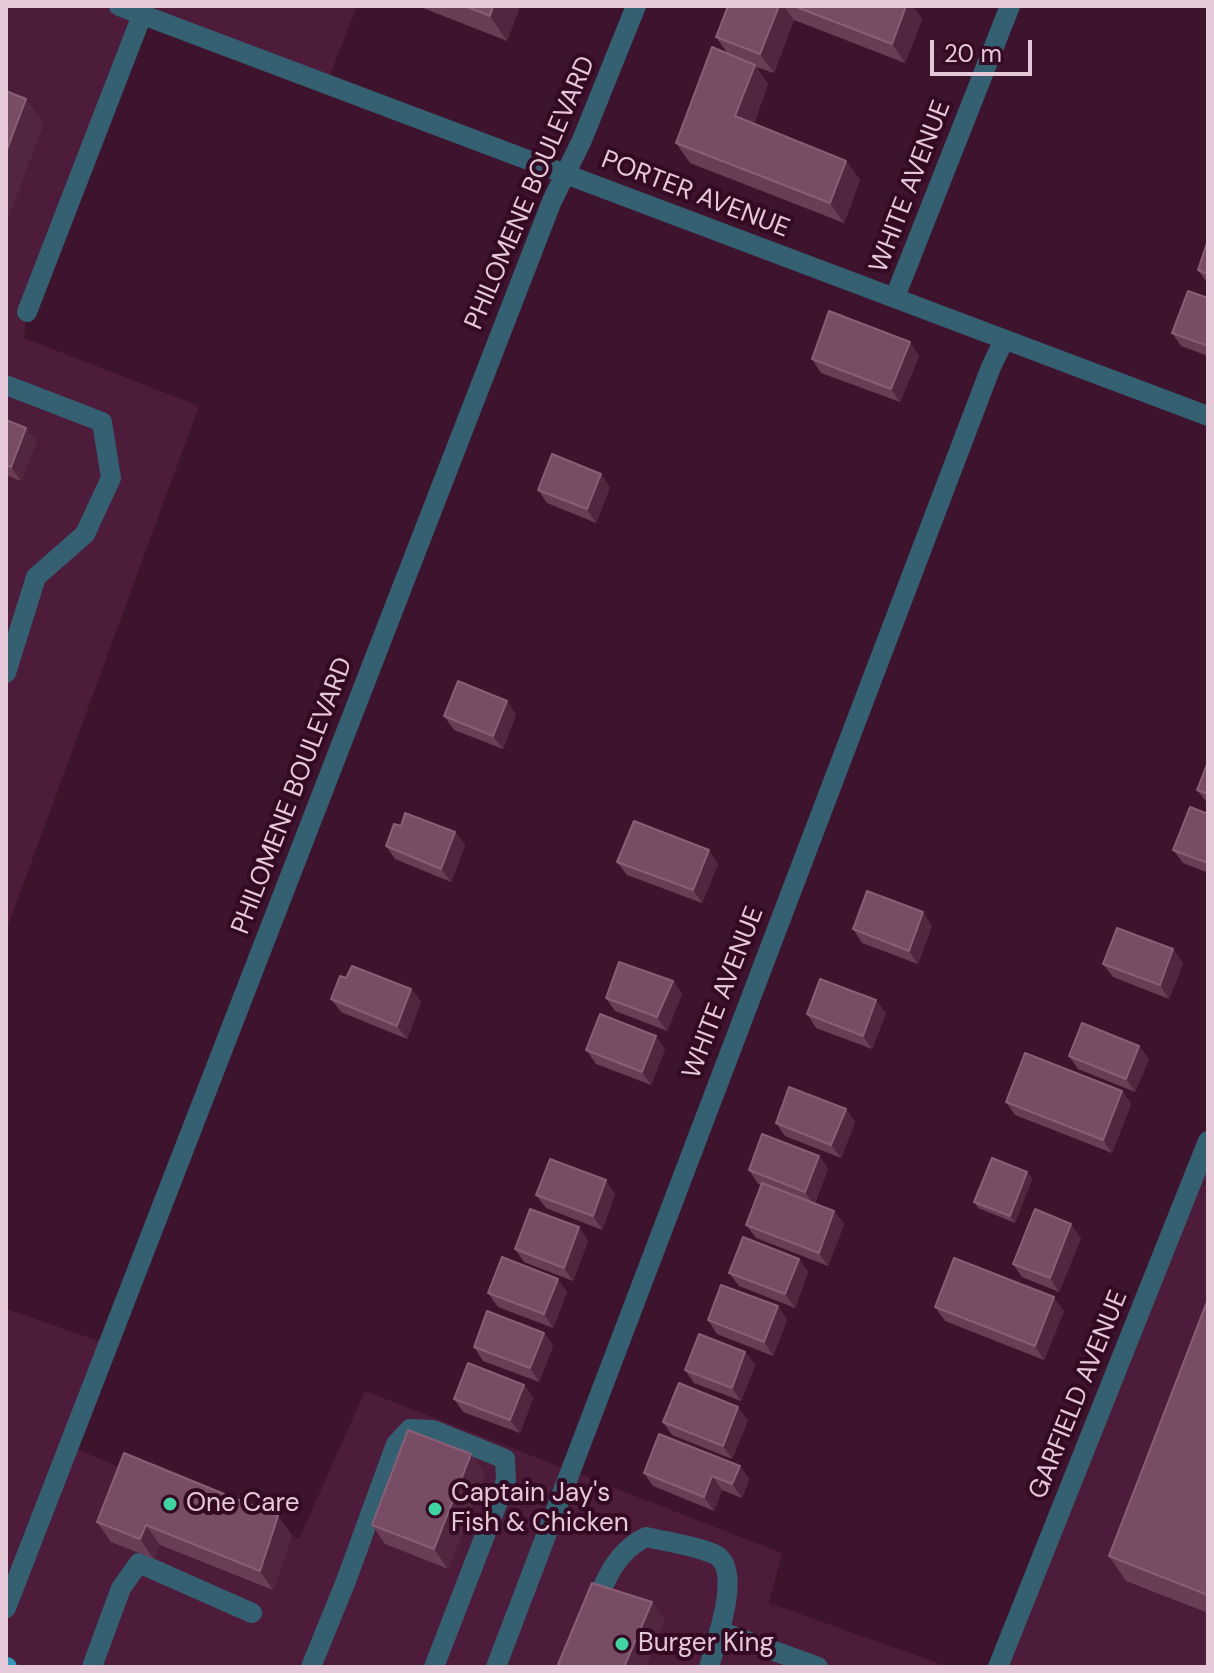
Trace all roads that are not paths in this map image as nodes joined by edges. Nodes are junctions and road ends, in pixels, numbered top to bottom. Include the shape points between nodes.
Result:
1 (119, 6) edge
2 (636, 6) edge
3 (1010, 6) edge
4 (142, 15) junction
5 (566, 174) junction
6 (895, 297) junction
7 (27, 312) dead end
8 (1004, 340) junction
9 (6, 385) edge
10 (1208, 416) edge
11 (6, 673) edge
12 (1208, 1141) edge
13 (6, 1608) edge
14 (252, 1613) dead end
15 (588, 1623) edge
16 (719, 1631) junction
17 (92, 1667) edge
18 (311, 1667) edge
19 (434, 1667) edge
20 (496, 1667) edge
21 (709, 1667) edge
22 (818, 1667) edge
23 (998, 1667) edge

1 - 4 street, PORTER AVENUE
2 - 5 street, PHILOMENE BOULEVARD
3 - 6 street, WHITE AVENUE
4 - 5 street, PORTER AVENUE
4 - 7 street
5 - 6 street, PORTER AVENUE
5 - 13 street, PHILOMENE BOULEVARD
6 - 8 street, PORTER AVENUE
8 - 10 street, PORTER AVENUE
8 - 20 street, WHITE AVENUE
9 - 11 street via 102,422 111,478 85,534 36,577
12 - 23 street, GARFIELD AVENUE
14 - 17 street via 139,1563 121,1588
15 - 16 street via 612,1564 646,1537 717,1555 726,1566 728,1595
16 - 21 street
16 - 22 street
18 - 19 street via 396,1444 410,1429 433,1430 505,1459 506,1481

